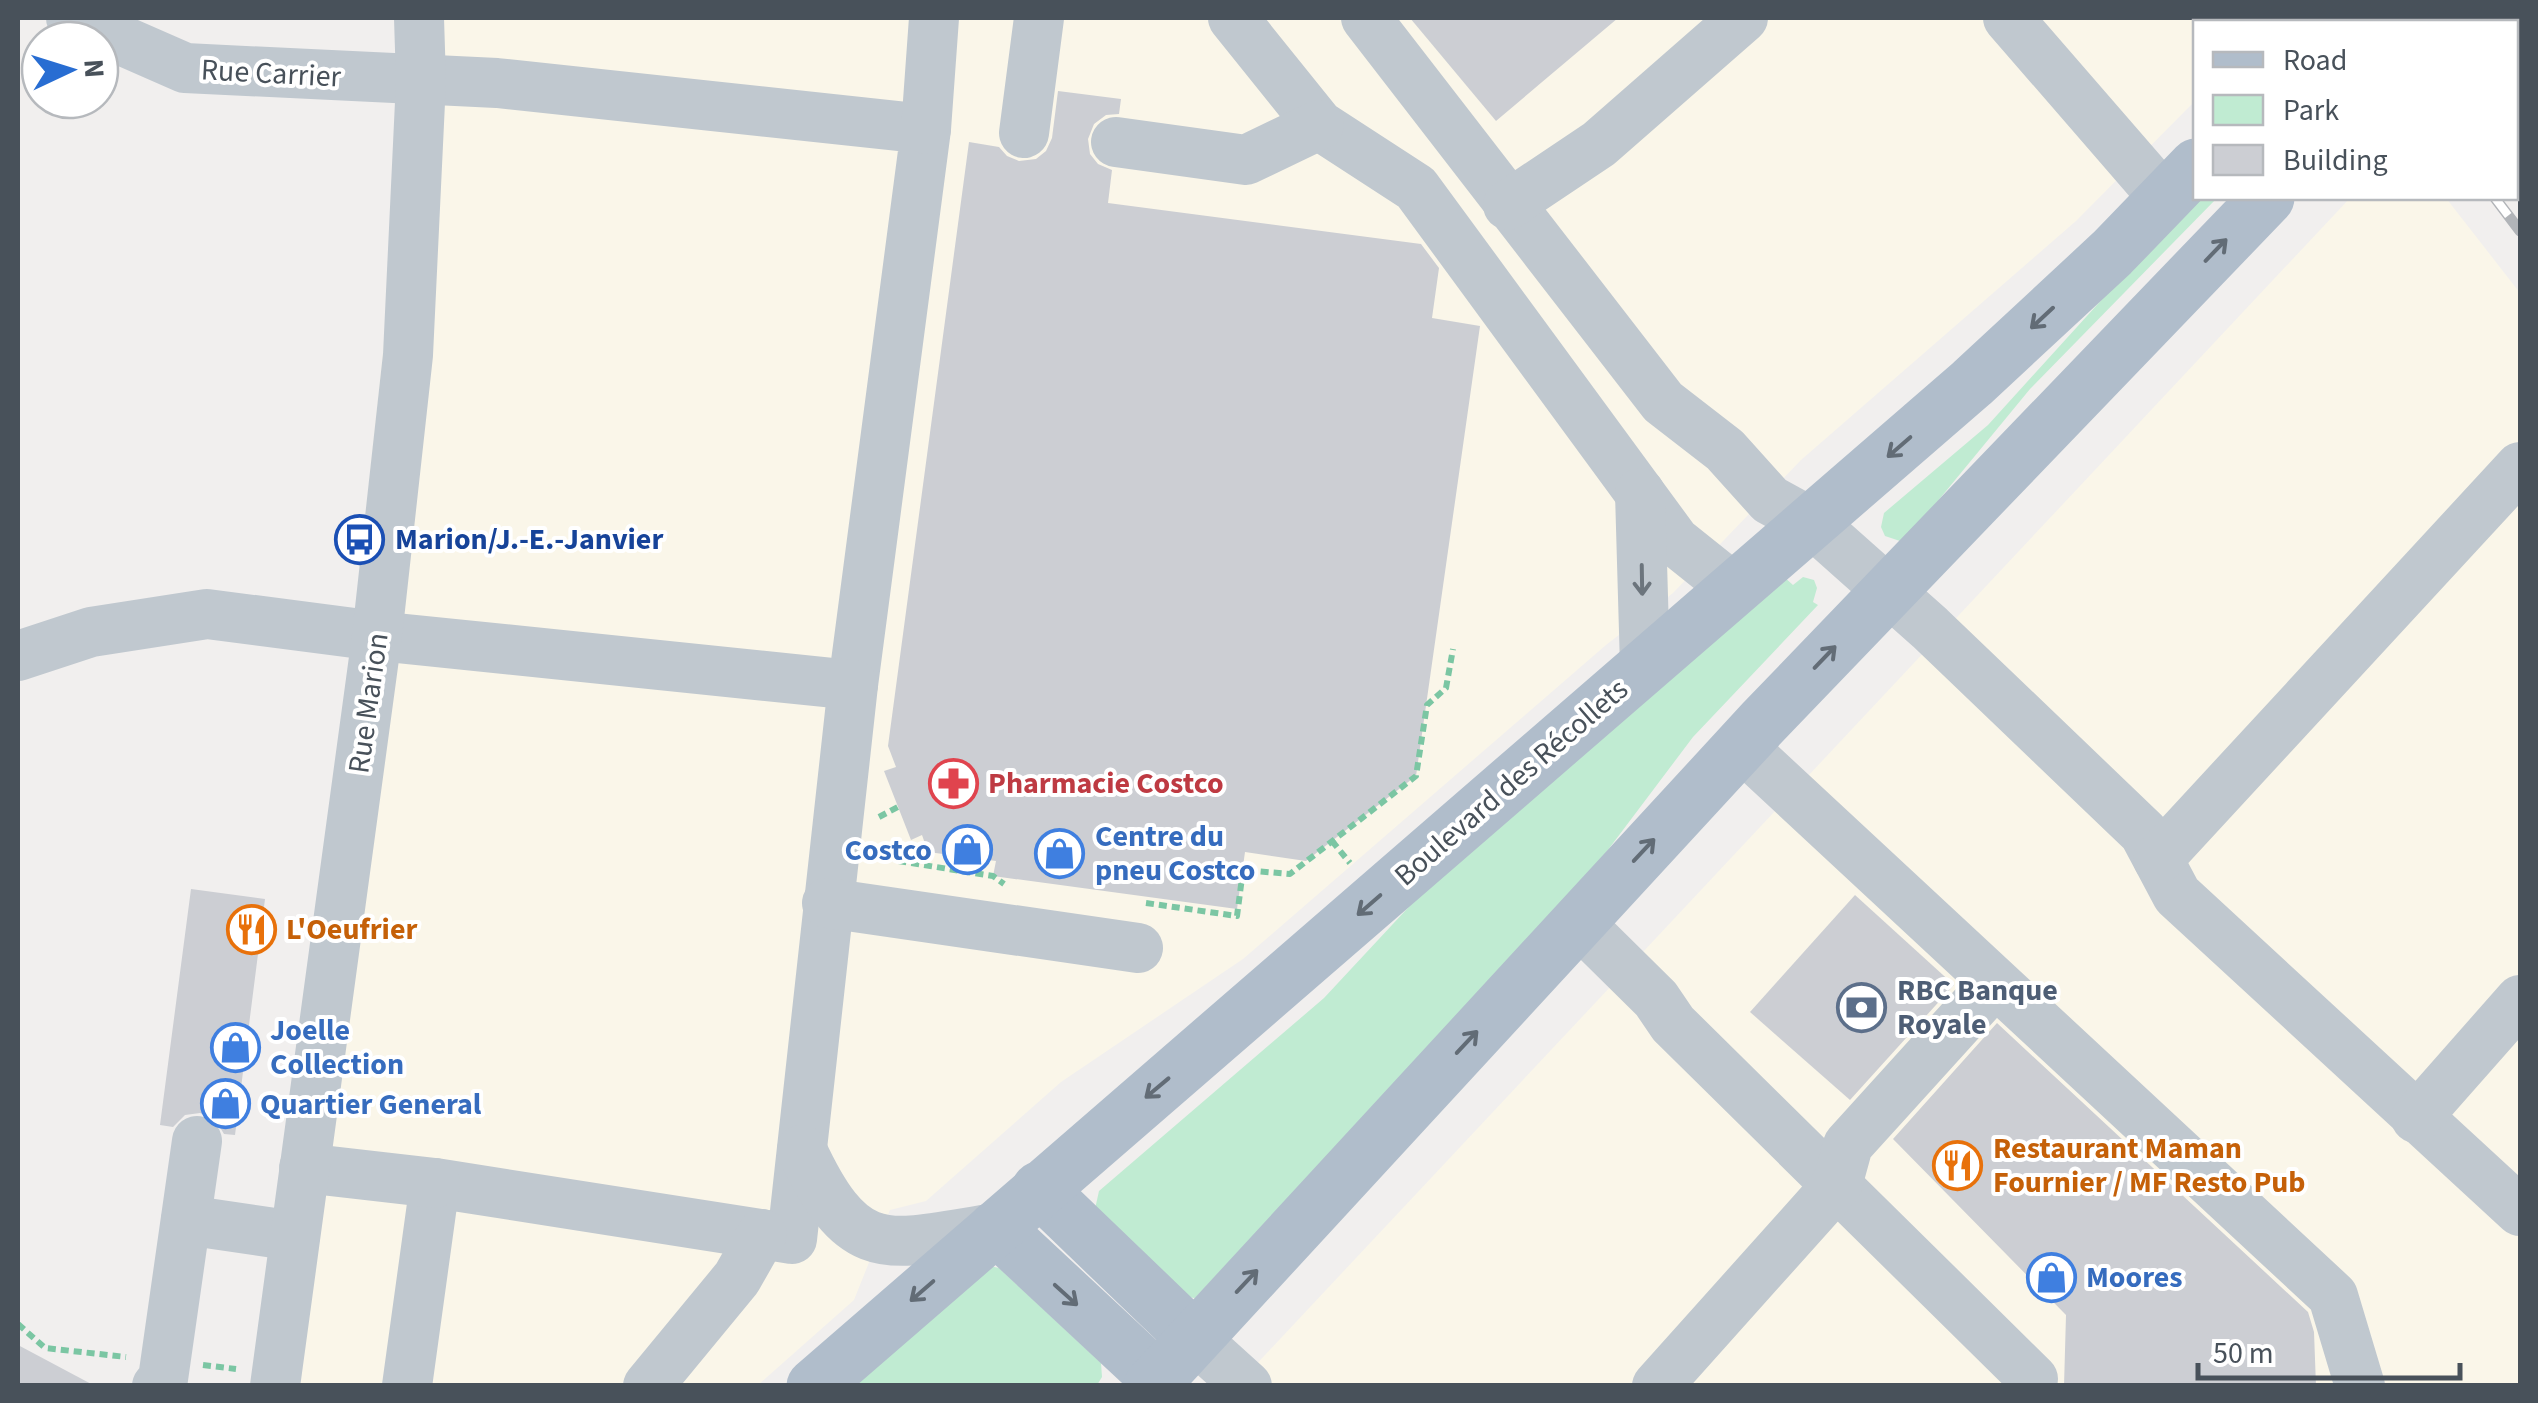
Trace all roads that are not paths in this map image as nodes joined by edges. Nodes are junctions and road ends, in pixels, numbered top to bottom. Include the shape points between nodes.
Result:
1 (70, 18) edge
2 (419, 18) edge
3 (934, 18) edge
4 (1039, 18) edge
5 (1233, 18) edge
6 (1366, 18) edge
7 (1742, 18) edge
8 (2008, 18) edge
9 (421, 81) junction
10 (1319, 125) junction
11 (926, 129) junction
12 (1024, 133) dead end
13 (1116, 142) dead end
14 (2180, 183) edge
15 (2265, 200) edge
16 (1508, 205) junction
17 (2520, 467) edge
18 (1640, 493) junction
19 (1812, 523) junction
20 (1735, 589) junction
21 (1886, 592) junction
22 (377, 636) junction
23 (18, 656) edge
24 (1646, 666) junction
25 (853, 685) junction
26 (1740, 746) junction
27 (2158, 859) junction
28 (827, 903) junction
29 (1578, 922) junction
30 (1133, 925) road end
31 (1994, 984) junction
32 (2520, 1000) edge
33 (2416, 1118) junction
34 (197, 1141) dead end
35 (802, 1150) junction
36 (304, 1168) junction
37 (435, 1184) junction
38 (1837, 1185) junction
39 (1040, 1190) junction
40 (2520, 1212) edge
41 (186, 1220) junction
42 (996, 1228) junction
43 (762, 1234) junction
44 (295, 1236) junction
45 (1194, 1338) junction
46 (1158, 1383) edge
47 (157, 1386) edge
48 (274, 1386) edge
49 (406, 1386) edge
50 (648, 1386) edge
51 (814, 1386) edge
52 (1247, 1386) edge
53 (1657, 1386) edge
54 (2026, 1386) edge
55 (2360, 1386) edge

1 - 9 street, Rue Carrier via 186,68
2 - 9 street, Rue Marion
3 - 11 street
4 - 12 street
5 - 10 street
6 - 16 street
7 - 16 street via 1599,144
8 - 14 street
9 - 11 street, Rue Carrier via 498,83
9 - 22 street, Rue Marion via 408,355
10 - 13 street via 1246,160
10 - 18 street via 1416,188
11 - 25 street
14 -> 19 main road, Boulevard des Récollets via 1987,370
21 -> 15 main road
16 - 19 street via 1663,402 1725,450 1770,500
17 - 27 street
18 - 20 street via 1684,551
18 -> 24 street
19 - 20 main road, Boulevard des Récollets
19 - 21 street
20 - 24 main road, Boulevard des Récollets
26 -> 21 main road
21 - 27 street via 2144,833
22 - 23 street via 206,614 91,632
22 - 25 street
22 - 36 street, Rue Marion
24 -> 39 main road, Boulevard des Récollets
25 - 28 street
29 -> 26 main road
26 - 31 street
27 - 33 street via 2177,895
28 - 30 street
28 - 35 street
29 - 38 street
45 -> 29 main road
31 - 38 street via 1848,1146
31 - 55 street via 2333,1296
32 - 33 street
33 - 40 street
34 - 41 street
35 - 42 street via 832,1206 872,1238 897,1243
35 - 43 street via 792,1239
36 - 37 street
36 - 44 street, Rue Marion
37 - 43 street
37 - 49 street
38 - 53 street
38 - 54 street via 2033,1378
39 - 42 main road, Boulevard des Récollets
39 - 45 main road
41 - 44 street
41 - 47 street via 164,1378
42 -> 46 main road
42 -> 51 main road, Boulevard des Récollets
43 - 50 street via 738,1278
44 - 48 street, Rue Marion
45 - 46 main road
45 - 52 street

